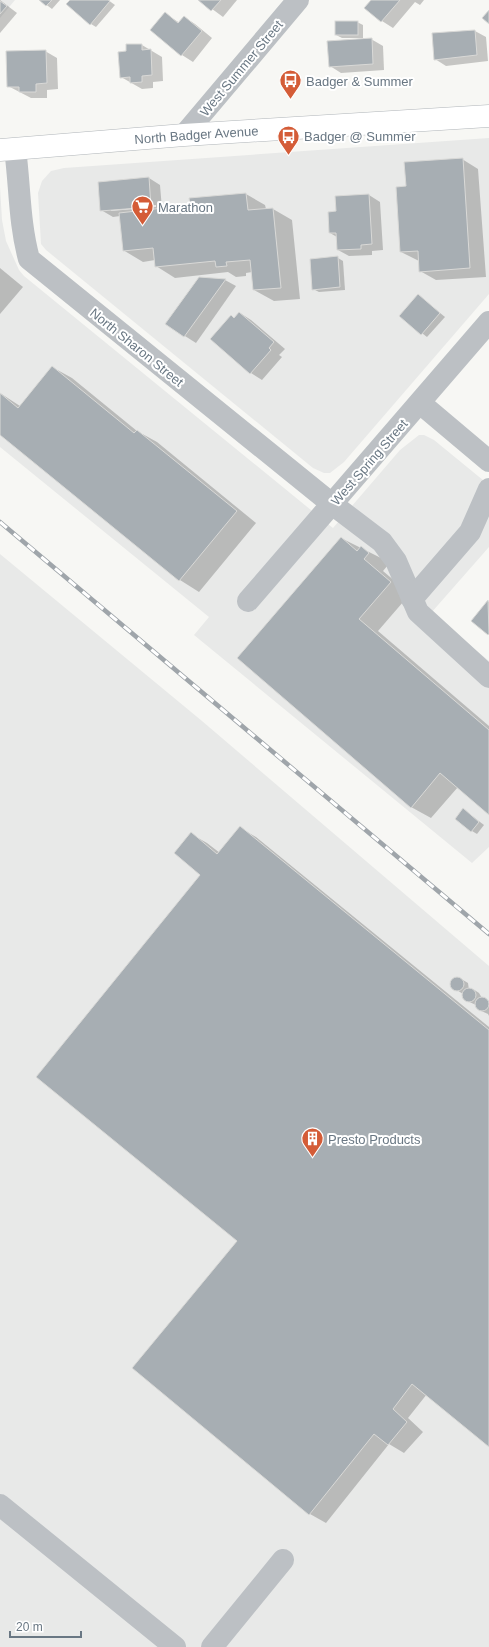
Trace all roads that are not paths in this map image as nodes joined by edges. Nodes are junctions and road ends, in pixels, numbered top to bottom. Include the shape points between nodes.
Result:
1 (298, 0) edge
2 (489, 116) edge
3 (184, 135) junction
4 (7, 149) edge
5 (489, 322) edge
6 (420, 403) junction
7 (489, 461) edge
8 (489, 489) edge
9 (332, 504) junction
10 (412, 599) junction
11 (248, 601) dead end
12 (489, 677) edge
13 (0, 1505) edge
14 (283, 1560) dead end
15 (175, 1647) edge
16 (212, 1647) edge

1 - 3 street, West Summer Street
2 - 3 main road, North Badger Avenue
3 - 4 main road, North Badger Avenue
4 - 9 street, North Sharon Street via 19,180 24,242 29,259
5 - 6 street, West Spring Street
6 - 7 street
6 - 9 street, West Spring Street
8 - 10 street via 470,532
9 - 10 street, North Sharon Street via 382,542 396,561
9 - 11 street, West Spring Street
10 - 12 street, North Sharon Street via 418,612
13 - 15 street
14 - 16 street

